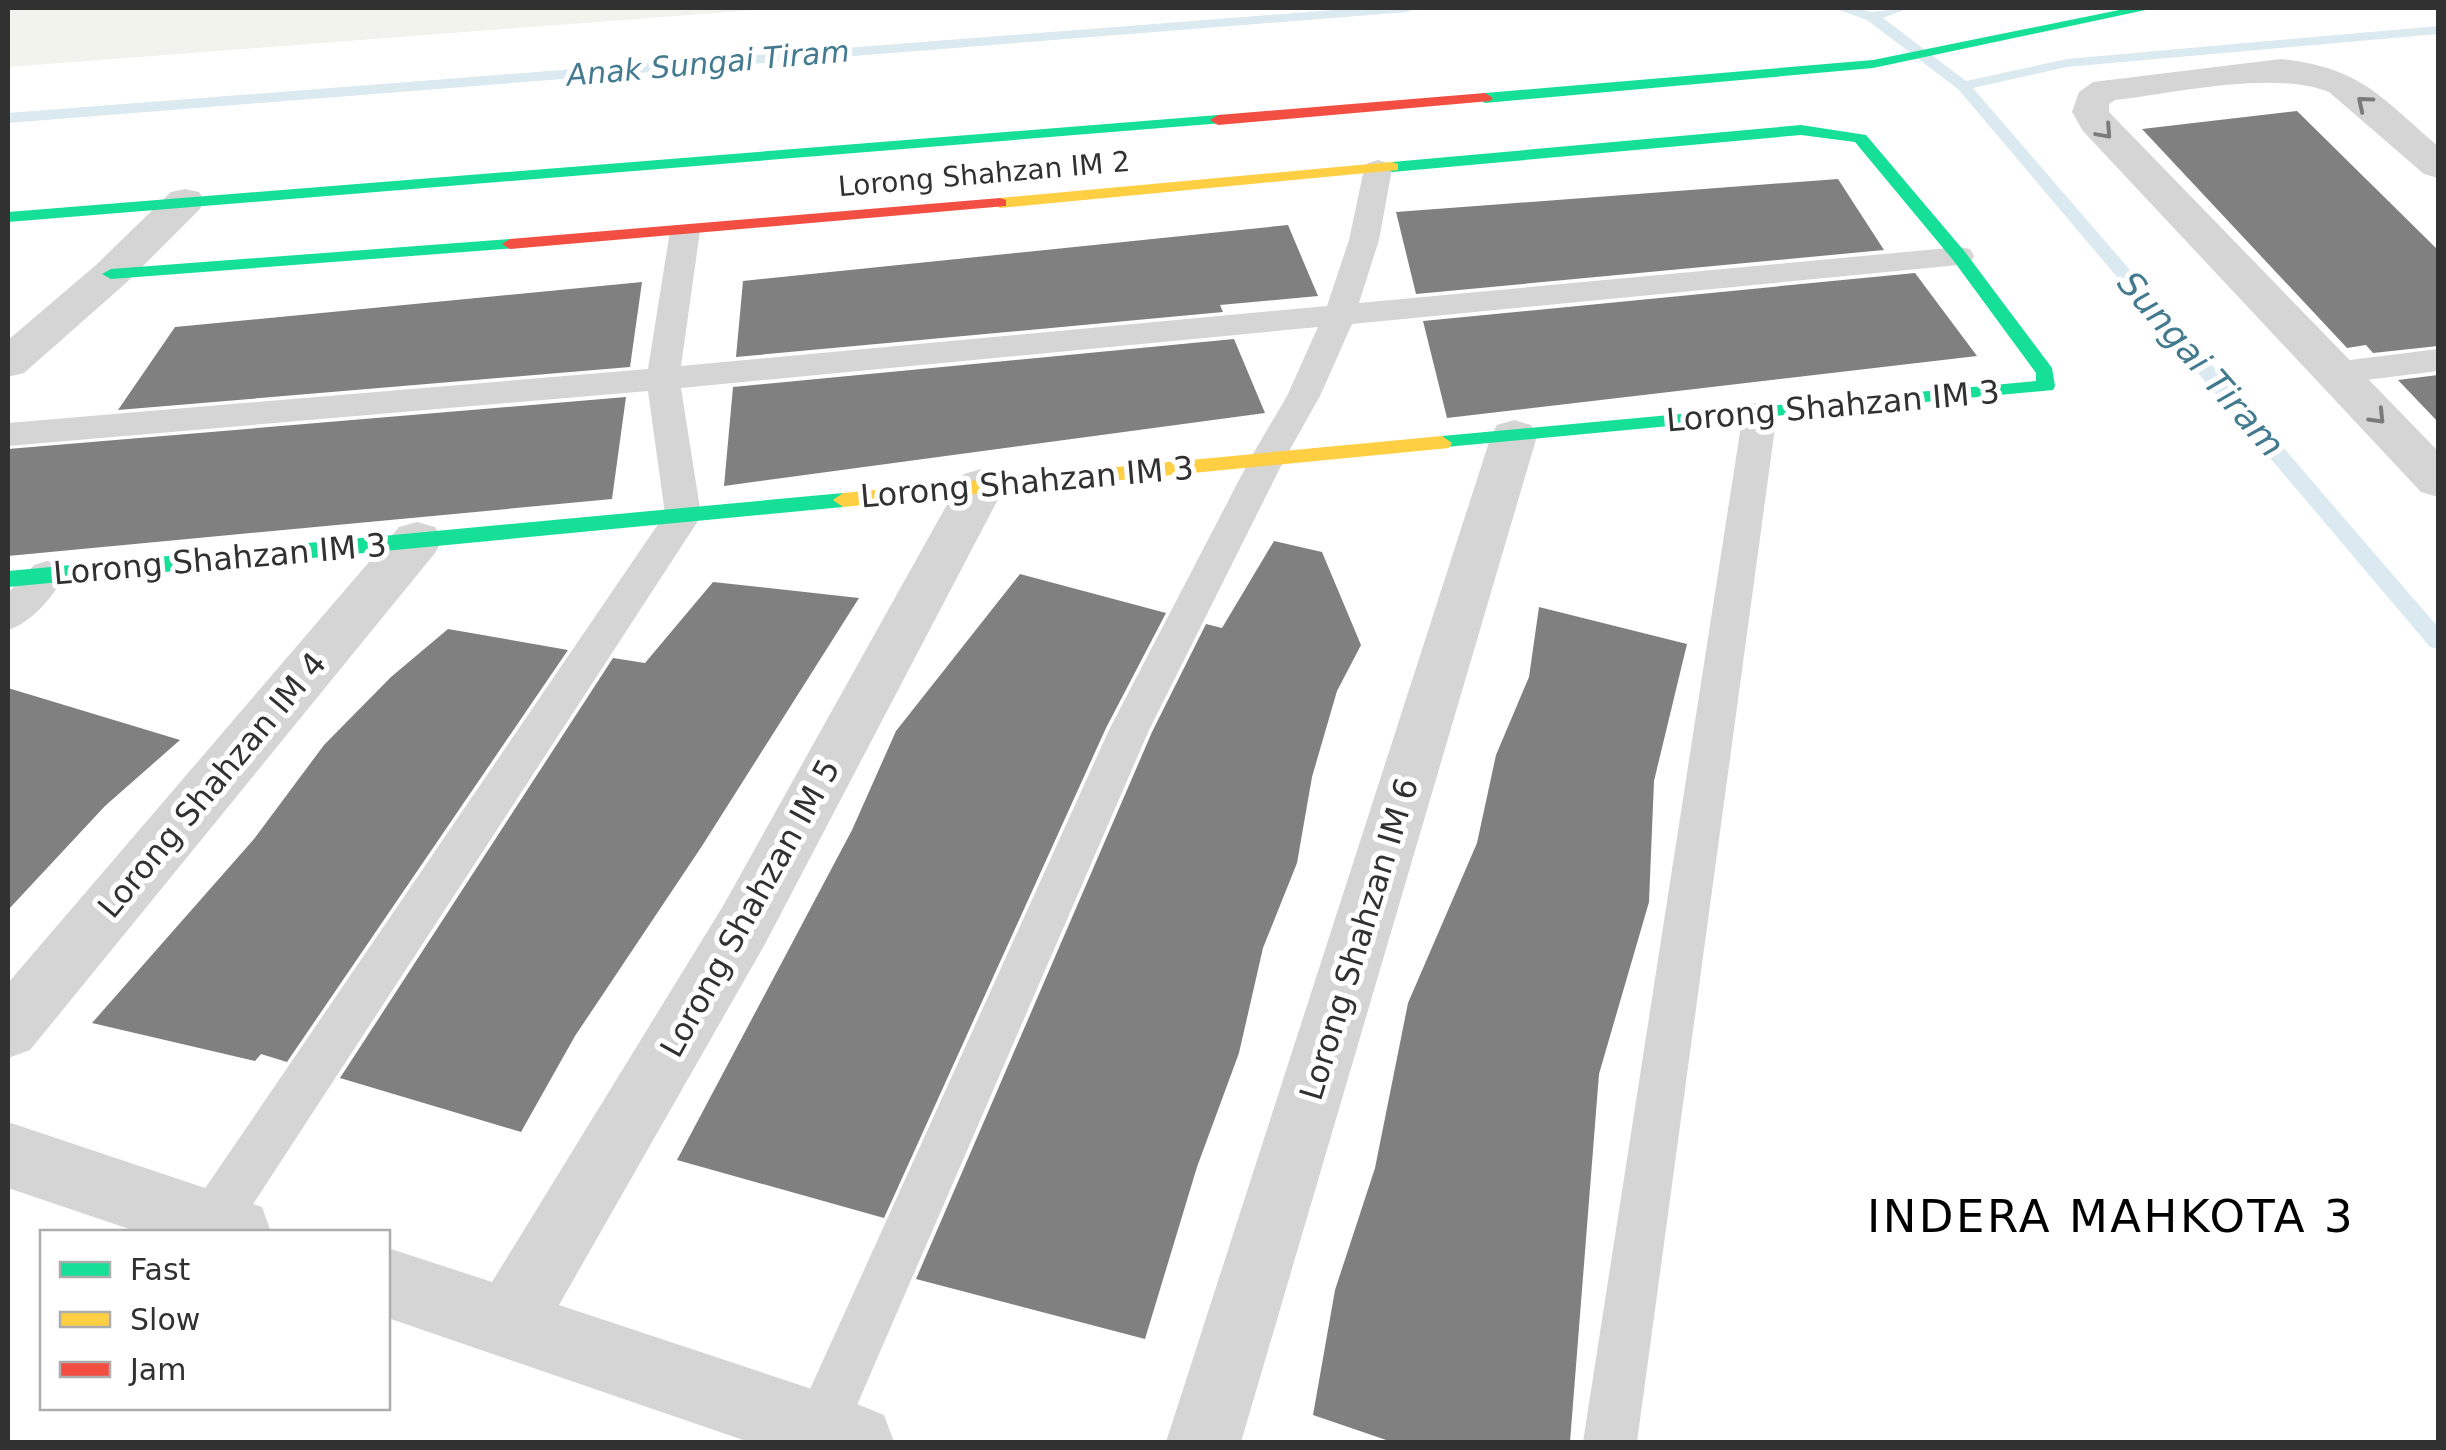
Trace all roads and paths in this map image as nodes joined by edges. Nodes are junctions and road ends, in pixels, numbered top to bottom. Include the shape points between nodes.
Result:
1 (2148, 8) edge
2 (2134, 9) edge
3 (2438, 166) edge
4 (1378, 169) junction
5 (185, 202) junction
6 (8, 216) edge
7 (685, 231) junction
8 (1959, 256) junction
9 (111, 274) junction
10 (1336, 315) junction
11 (2438, 360) edge
12 (8, 363) edge
13 (2334, 372) junction
14 (663, 379) junction
15 (1760, 412) junction
16 (8, 434) edge
17 (1514, 436) junction
18 (1267, 460) junction
19 (2438, 480) edge
20 (981, 486) junction
21 (683, 515) junction
22 (418, 540) junction
23 (47, 575) junction
24 (8, 579) edge
25 (8, 616) edge
26 (8, 1029) edge
27 (8, 1156) edge
28 (224, 1228) edge
29 (390, 1284) edge
30 (508, 1323) junction
31 (829, 1438) edge
32 (1203, 1442) edge
33 (1610, 1442) edge

1 - 2 street
2 - 5 street via 1811,72
3 -> 13 street via 2342,84 2317,74 2281,70 2093,96 2089,112 2096,123
4 - 7 street, Lorong Shahzan IM 2
4 - 8 street, Lorong Shahzan IM 2 via 1800,130 1860,138
4 - 10 lane via 1374,208
5 - 6 street
5 - 9 street
7 - 9 street, Lorong Shahzan IM 2
7 - 14 lane
8 - 10 lane
8 - 15 street, Lorong Shahzan IM 3 via 2045,372 2046,386
9 - 12 street
10 - 14 lane
10 - 18 lane via 1289,427
11 - 13 lane
13 -> 19 street
14 - 16 lane
14 - 21 lane
15 - 17 street, Lorong Shahzan IM 3
15 - 33 lane
17 - 18 street, Lorong Shahzan IM 3
17 - 32 street, Lorong Shahzan IM 6
18 - 20 street, Lorong Shahzan IM 3
18 - 31 lane via 1129,730
20 - 21 street, Lorong Shahzan IM 3
20 - 30 street, Lorong Shahzan IM 5 via 744,925
21 - 22 street, Lorong Shahzan IM 3
21 - 28 lane
22 - 23 street, Lorong Shahzan IM 3
22 - 26 street, Lorong Shahzan IM 4
23 - 24 street, Lorong Shahzan IM 3
23 - 25 lane
27 - 28 street
29 - 30 street
30 - 31 street

